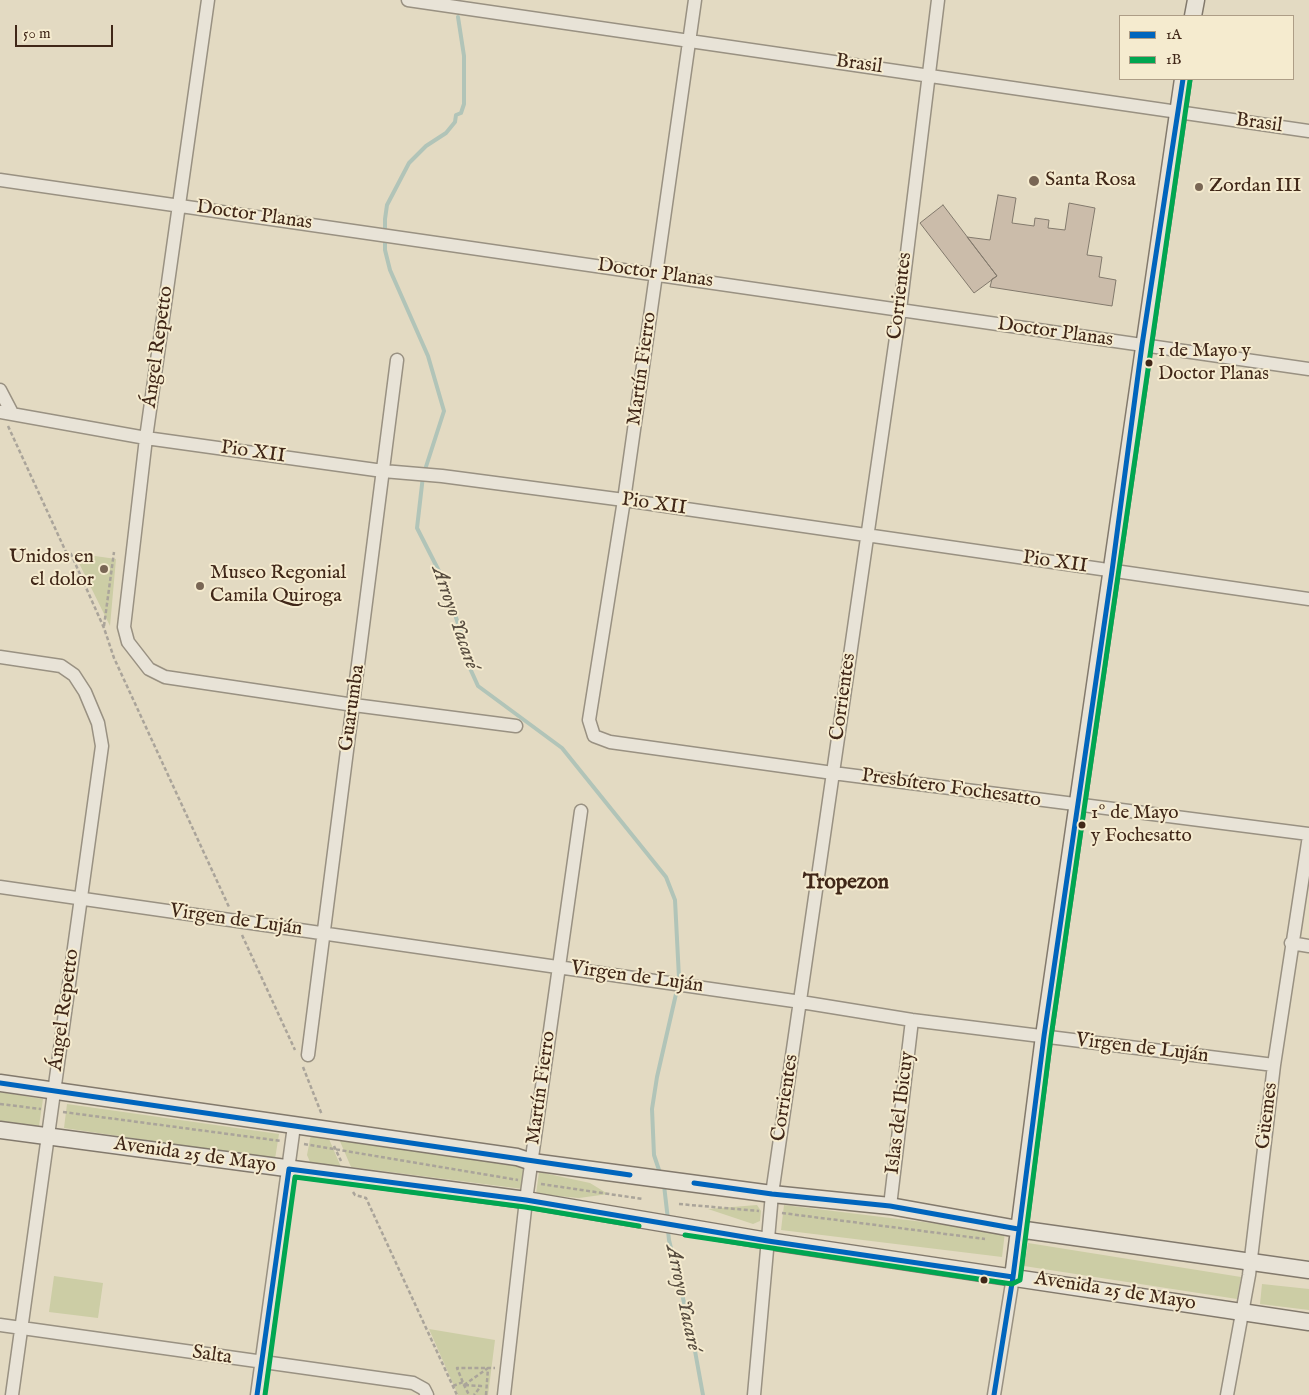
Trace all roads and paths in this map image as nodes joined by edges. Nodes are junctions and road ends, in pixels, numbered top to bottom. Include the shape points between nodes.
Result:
1 (208, 0) edge
2 (408, 0) edge
3 (695, 0) edge
4 (938, 0) edge
5 (1196, 0) edge
6 (1193, 15) edge
7 (690, 41) junction
8 (927, 75) junction
9 (1183, 80) edge
10 (1177, 112) junction
11 (1309, 131) edge
12 (0, 180) edge
13 (179, 206) junction
14 (656, 275) junction
15 (900, 310) junction
16 (1142, 345) junction
17 (397, 360) dead end
18 (1309, 369) edge
19 (0, 390) edge
20 (5, 412) edge
21 (146, 438) junction
22 (383, 471) junction
23 (624, 500) junction
24 (866, 536) junction
25 (114, 552) dead end
26 (1112, 571) junction
27 (1309, 599) edge
28 (104, 628) junction
29 (0, 657) edge
30 (354, 705) junction
31 (516, 726) dead end
32 (594, 736) joint
33 (834, 773) junction
34 (1077, 805) junction
35 (581, 811) dead end
36 (1309, 835) edge
37 (0, 887) edge
38 (80, 898) junction
39 (235, 921) junction
40 (322, 933) junction
41 (1291, 943) junction
42 (1309, 946) edge
43 (559, 967) junction
44 (801, 1002) junction
45 (912, 1020) junction
46 (1044, 1036) junction
47 (296, 1051) dead end
48 (304, 1058) joint
49 (1274, 1065) junction
50 (0, 1083) edge
51 (54, 1091) junction
52 (0, 1104) edge
53 (51, 1111) junction
54 (294, 1126) junction
55 (0, 1130) edge
56 (327, 1130) junction
57 (48, 1137) junction
58 (292, 1142) junction
59 (336, 1149) junction
60 (532, 1162) junction
61 (289, 1169) junction
62 (347, 1176) junction
63 (529, 1182) junction
64 (772, 1194) junction
65 (643, 1199) dead end
66 (526, 1200) junction
67 (679, 1204) dead end
68 (890, 1206) junction
69 (770, 1212) junction
70 (1018, 1229) junction
71 (987, 1239) dead end
72 (768, 1241) junction
73 (1250, 1262) junction
74 (1309, 1270) edge
75 (1013, 1277) junction
76 (1242, 1312) junction
77 (1309, 1322) edge
78 (0, 1326) edge
79 (22, 1329) junction
80 (262, 1363) junction
81 (488, 1368) junction
82 (463, 1383) junction
83 (453, 1386) junction
84 (425, 1392) edge
85 (12, 1395) edge
86 (257, 1395) edge
87 (457, 1395) edge
88 (469, 1395) edge
89 (474, 1395) edge
90 (486, 1395) edge
91 (504, 1395) edge
92 (508, 1395) edge
93 (754, 1395) edge
94 (994, 1395) edge
95 (1228, 1395) edge

1 - 13 street, Ángel Repetto
2 - 7 street, Brasil
3 - 7 street, Martín Fierro
4 - 8 street, Corrientes
5 - 6 main road
7 - 8 street, Brasil
7 - 14 street, Martín Fierro
8 - 10 street, Brasil
8 - 15 street, Corrientes
9 - 10 main road
10 - 11 street, Brasil
10 - 16 main road
12 - 13 street, Doctor Planas
13 - 14 street, Doctor Planas
13 - 21 street, Ángel Repetto
14 - 15 street, Doctor Planas
14 - 23 street, Martín Fierro
15 - 16 street, Doctor Planas
15 - 24 street, Corrientes
16 - 18 street, Doctor Planas
16 - 26 main road
17 - 22 street, Guarumba
19 - 20 street
20 - 21 street, Pio XII
20 - 28 path via 66,552 71,554
21 - 22 street, Pio XII
21 - 30 street, Ángel Repetto via 124,627 128,642 138,658 149,669 166,677
22 - 23 street, Pio XII
22 - 30 street, Guarumba
23 - 24 street, Pio XII
23 - 32 street, Martín Fierro via 589,720
24 - 26 street, Pio XII
24 - 33 street, Corrientes
25 - 28 path
26 - 27 street, Pio XII
26 - 34 main road
28 - 39 path via 114,658
29 - 38 street, Ángel Repetto via 61,666 74,674 98,723 102,746
30 - 31 street
30 - 40 street, Guarumba
32 - 33 street, Presbítero Fochesatto via 610,742
33 - 34 street, Presbítero Fochesatto
33 - 44 street, Corrientes
34 - 36 street, Presbítero Fochesatto
34 - 46 main road
35 - 43 street, Martín Fierro
36 - 41 street, Güemes
37 - 38 street, Virgen de Luján
38 - 39 street, Virgen de Luján
38 - 51 street, Ángel Repetto
39 - 40 street, Virgen de Luján
39 - 47 path
40 - 43 street, Virgen de Luján
40 - 48 street, Guarumba
41 - 42 street
41 - 49 street, Güemes
43 - 44 street, Virgen de Luján
43 - 60 street, Martín Fierro
44 - 45 street, Virgen de Luján
44 - 64 street, Corrientes
45 - 46 street, Virgen de Luján
45 - 68 street, Islas del Ibicuy
46 - 49 street, Virgen de Luján
46 - 70 main road
48 - 56 path
49 - 73 street, Güemes
50 - 51 main road
51 - 53 street, Ángel Repetto
51 - 54 main road
52 - 53 path
53 - 57 street, Ángel Repetto
53 - 58 path
54 - 56 main road
54 - 58 street
55 - 57 main road, Avenida 25 de Mayo
56 - 59 path
56 - 60 main road
57 - 61 main road, Avenida 25 de Mayo
57 - 79 street, Ángel Repetto
58 - 59 path
58 - 61 street
59 - 62 path
59 - 63 path
60 - 63 street, Martín Fierro
60 - 64 main road
61 - 62 main road, Avenida 25 de Mayo
61 - 80 street
62 - 66 main road, Avenida 25 de Mayo
62 - 83 path via 354,1195 366,1198
63 - 65 path
63 - 66 street, Martín Fierro
64 - 68 main road
64 - 69 street, Corrientes
66 - 72 main road, Avenida 25 de Mayo
66 - 91 street, Martín Fierro
67 - 69 path
68 - 70 main road
69 - 71 path
69 - 72 street, Corrientes
70 - 73 main road
70 - 75 main road
72 - 75 main road, Avenida 25 de Mayo
72 - 93 street, Corrientes
73 - 74 main road
73 - 76 street, Güemes
75 - 76 main road, Avenida 25 de Mayo
75 - 94 street
76 - 77 main road, Avenida 25 de Mayo
76 - 95 street, Güemes
78 - 79 street, Salta
79 - 80 street, Salta
79 - 85 street, Ángel Repetto
80 - 84 street, Salta via 413,1383
80 - 86 street
81 - 82 path
81 - 82 path via 457,1368
81 - 90 path
82 - 83 path
82 - 88 path
82 - 89 path via 481,1386
83 - 87 path
91 - 92 street

